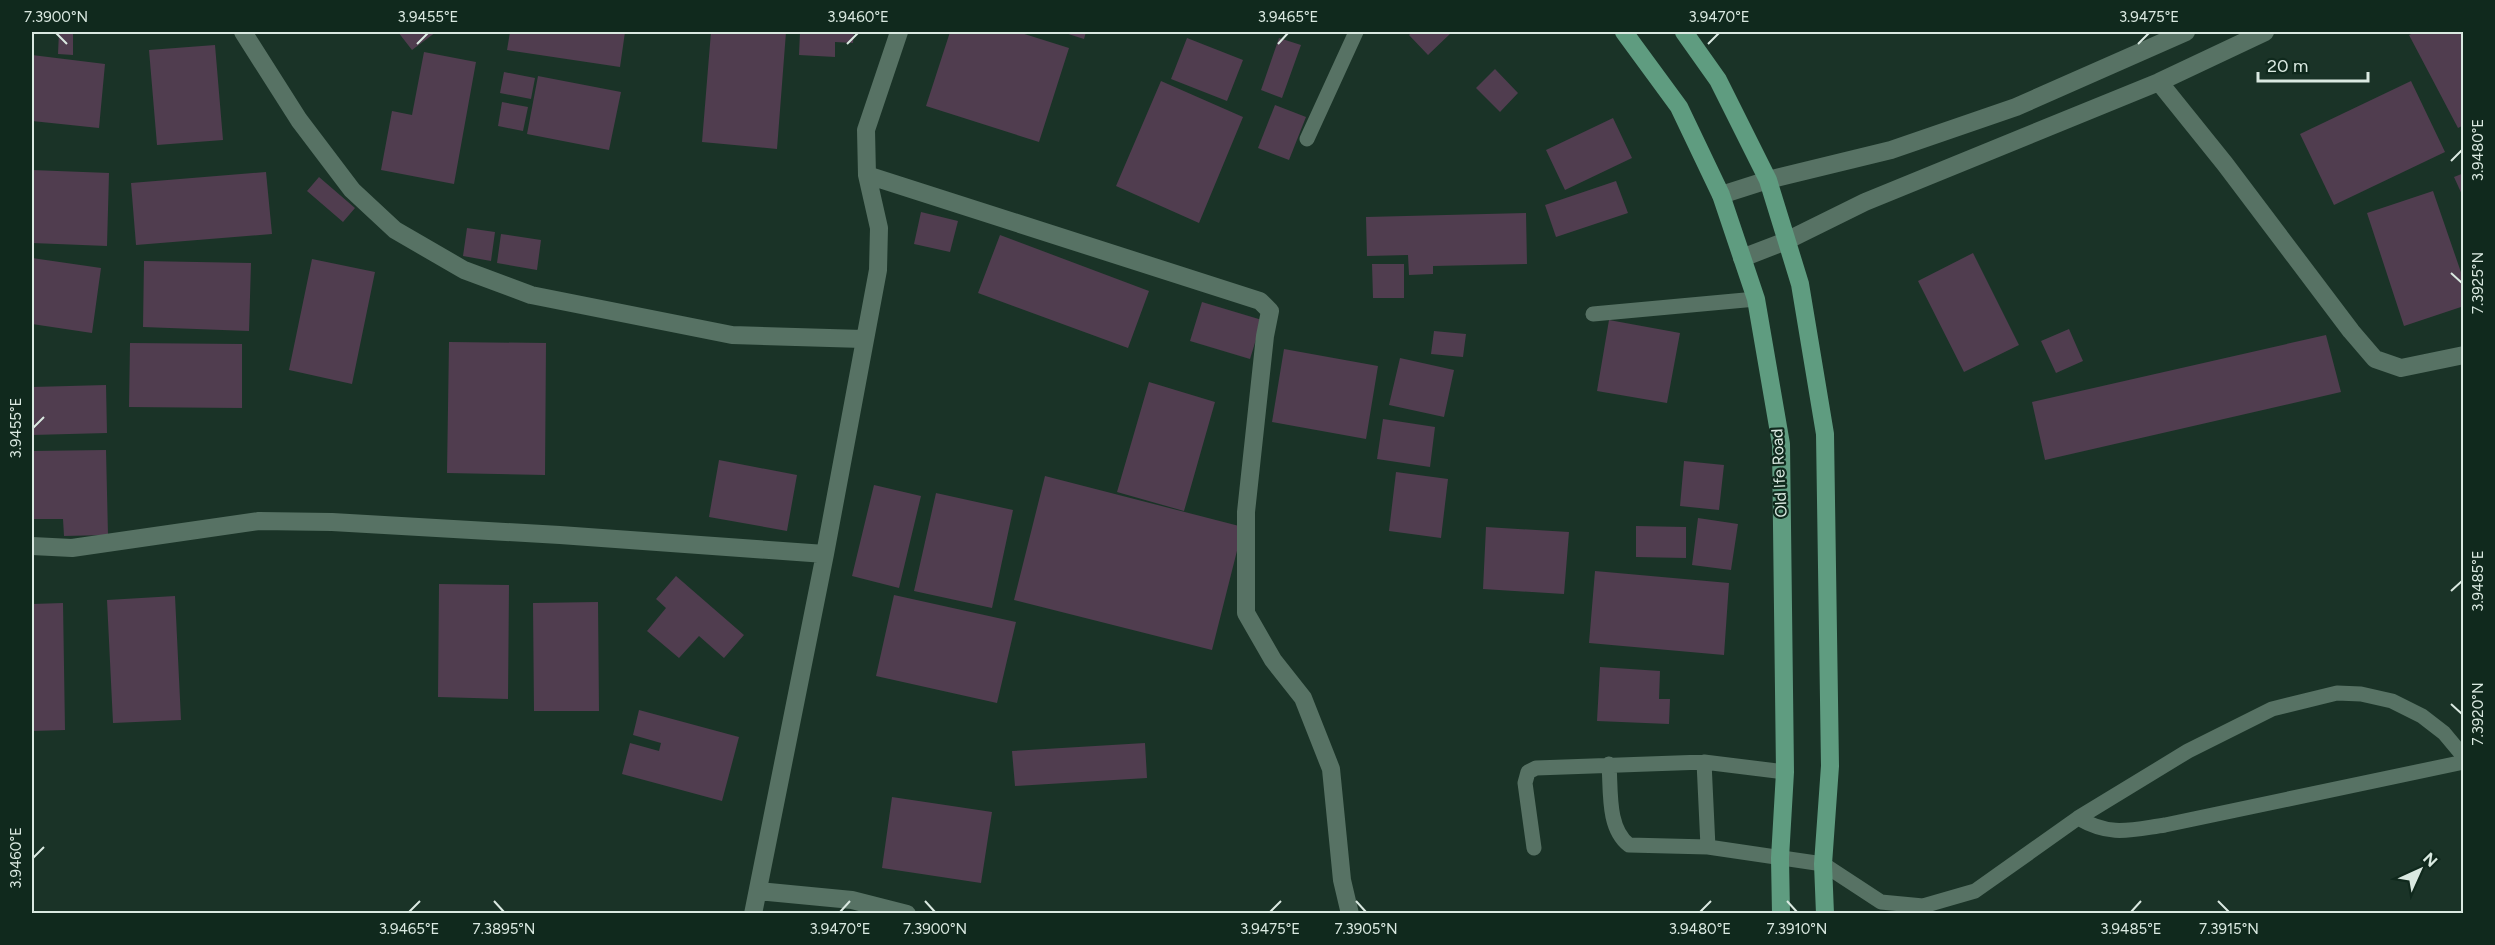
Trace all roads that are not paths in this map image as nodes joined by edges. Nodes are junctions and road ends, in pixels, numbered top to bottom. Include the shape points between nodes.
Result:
1 (243, 32) edge
2 (899, 32) edge
3 (1356, 32) edge
4 (1624, 32) edge
5 (1683, 32) edge
6 (2186, 32) edge
7 (2265, 32) edge
8 (2159, 82) junction
9 (1307, 139) dead end
10 (867, 175) junction
11 (1768, 180) junction
12 (1722, 195) junction
13 (1786, 242) junction
14 (1742, 258) junction
15 (1756, 299) junction
16 (1593, 314) dead end
17 (863, 339) junction
18 (2463, 355) edge
19 (32, 546) edge
20 (825, 554) junction
21 (2463, 760) edge
22 (1704, 762) junction
23 (1609, 764) junction
24 (1785, 772) junction
25 (2078, 818) junction
26 (1708, 847) junction
27 (1534, 848) dead end
28 (1780, 858) junction
29 (1823, 864) junction
30 (758, 891) junction
31 (753, 914) edge
32 (907, 914) edge
33 (1350, 914) edge
34 (1781, 914) edge
35 (1825, 914) edge

1 - 17 street via 298,120 352,190 395,230 464,270 531,295 732,334
2 - 10 street via 866,130
3 - 9 lane
4 - 12 main road, Old Ife Road via 1679,107
5 - 11 main road via 1718,80
6 - 11 street via 2016,107 1891,150
7 - 8 street
8 - 13 street via 1865,202
8 - 18 street via 2375,358 2401,368
10 - 17 street via 879,228 878,270
10 - 33 street via 1260,301 1270,311 1246,512 1246,613 1273,660 1303,698 1331,769 1342,880
11 - 12 street
11 - 13 main road
12 - 14 main road, Old Ife Road
13 - 14 street
13 - 29 main road via 1800,284 1825,434 1830,766
14 - 15 main road, Old Ife Road
15 - 16 lane
15 - 24 main road, Old Ife Road via 1781,444
17 - 20 street
19 - 20 street via 72,548 259,521 560,535
20 - 30 street
21 - 25 lane via 2146,828 2117,832 2095,828
21 - 25 lane via 2444,733 2422,716 2392,701 2337,693 2272,709 2188,751
22 - 23 lane
22 - 24 lane
22 - 26 lane
23 - 26 lane via 1615,827 1629,845
23 - 27 lane via 1549,766 1528,772 1525,783
24 - 28 main road, Old Ife Road
25 - 29 lane via 1975,891 1923,906 1881,902
26 - 28 lane
28 - 29 lane
28 - 34 main road, Old Ife Road
29 - 35 main road
30 - 31 street
30 - 32 street via 852,900

